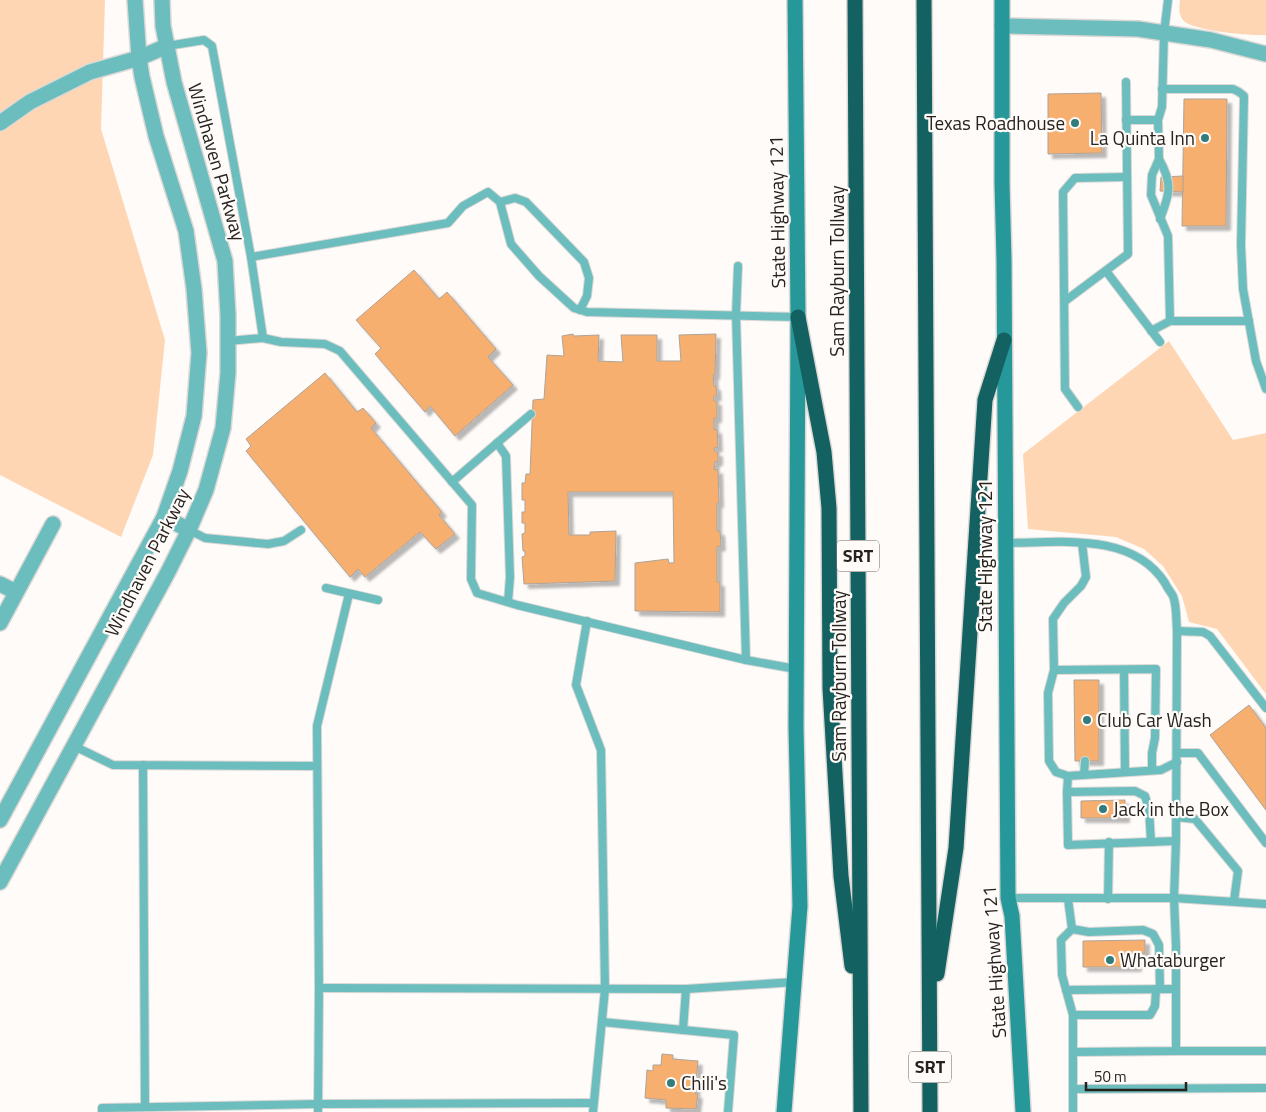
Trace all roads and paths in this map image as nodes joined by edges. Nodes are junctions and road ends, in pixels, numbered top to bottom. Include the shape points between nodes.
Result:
1 (135, 0) edge
2 (162, 0) edge
3 (795, 0) edge
4 (855, 0) edge
5 (924, 0) edge
6 (1002, 0) edge
7 (1168, 0) edge
8 (1002, 26) junction
9 (1164, 33) junction
10 (166, 46) junction
11 (1266, 54) edge
12 (138, 58) junction
13 (1126, 82) dead end
14 (1162, 89) junction
15 (1126, 120) junction
16 (1158, 120) junction
17 (0, 123) edge
18 (1158, 159) junction
19 (1127, 177) junction
20 (500, 202) junction
21 (1160, 219) junction
22 (251, 257) junction
23 (738, 266) dead end
24 (1106, 271) junction
25 (1065, 302) junction
26 (580, 310) junction
27 (736, 315) junction
28 (798, 316) junction
29 (1170, 321) junction
30 (1249, 321) junction
31 (1151, 331) junction
32 (263, 338) junction
33 (1004, 340) junction
34 (228, 341) junction
35 (1160, 342) dead end
36 (1266, 389) edge
37 (1078, 406) dead end
38 (531, 414) dead end
39 (497, 443) junction
40 (452, 482) junction
41 (164, 517) junction
42 (53, 524) dead end
43 (189, 530) junction
44 (301, 530) dead end
45 (1005, 543) junction
46 (1082, 543) junction
47 (0, 584) edge
48 (326, 588) dead end
49 (16, 592) junction
50 (349, 594) junction
51 (378, 600) dead end
52 (508, 602) junction
53 (587, 621) junction
54 (0, 622) edge
55 (1177, 631) junction
56 (746, 660) junction
57 (796, 669) junction
58 (1054, 670) junction
59 (1085, 670) junction
60 (1124, 670) junction
61 (1085, 680) dead end
62 (1266, 708) edge
63 (74, 746) junction
64 (1177, 754) junction
65 (1085, 761) dead end
66 (1177, 762) junction
67 (143, 765) junction
68 (316, 766) junction
69 (1152, 770) junction
70 (1125, 772) junction
71 (1084, 774) junction
72 (1068, 776) junction
73 (1067, 792) junction
74 (2, 811) edge
75 (1176, 817) junction
76 (1176, 841) junction
77 (1109, 842) junction
78 (1151, 842) junction
79 (1266, 843) edge
80 (0, 882) edge
81 (1008, 898) junction
82 (1174, 898) junction
83 (1068, 899) junction
84 (1108, 899) junction
85 (1234, 902) junction
86 (1266, 904) edge
87 (1072, 929) junction
88 (795, 982) junction
89 (319, 988) junction
90 (604, 989) junction
91 (686, 989) junction
92 (1158, 989) junction
93 (1176, 989) junction
94 (1066, 990) junction
95 (1072, 1016) junction
96 (602, 1022) junction
97 (930, 1023) junction
98 (683, 1030) junction
99 (861, 1037) junction
100 (1176, 1051) junction
101 (1266, 1051) edge
102 (1073, 1052) junction
103 (1266, 1088) edge
104 (1073, 1090) junction
105 (593, 1103) junction
106 (145, 1107) junction
107 (318, 1108) edge
108 (102, 1112) edge
109 (593, 1112) edge
110 (728, 1112) edge
111 (784, 1112) edge
112 (861, 1112) edge
113 (930, 1112) edge
114 (1023, 1112) edge
115 (1073, 1112) edge

1 - 12 street, Windhaven Parkway
2 - 10 street, Windhaven Parkway
3 - 28 main road, State Highway 121
4 - 99 highway, Sam Rayburn Tollway / SRT
5 - 97 highway, SRT
6 - 8 main road, State Highway 121
7 - 9 lane
8 - 9 street via 1138,29
8 - 33 main road, State Highway 121
9 - 11 street via 1211,40
9 - 14 lane
10 - 12 street
10 - 22 lane via 204,40 212,46
10 - 34 street, Windhaven Parkway via 178,100 225,261
12 - 17 street via 90,72 30,102
12 - 41 street, Windhaven Parkway via 156,136 186,231 199,353 194,416
13 - 15 lane
14 - 16 lane
14 - 30 lane via 1233,89 1244,96 1241,251 1242,288
15 - 16 lane
15 - 19 lane
16 - 18 lane
18 - 21 lane via 1152,175 1151,195
18 - 21 lane via 1167,174 1169,196
19 - 24 lane via 1128,254
19 - 25 lane via 1075,178 1063,192
20 - 22 lane via 488,192 463,206 448,223
20 - 26 lane via 512,244 539,276
20 - 26 lane via 515,198 526,202 584,262 589,278 587,296
21 - 29 lane via 1168,236
22 - 32 lane
23 - 27 lane
24 - 25 lane
24 - 31 lane
25 - 37 lane via 1065,389
26 - 27 lane
27 - 28 lane
27 - 56 lane
28 - 57 main road, State Highway 121
28 - 99 highway via 824,452 829,508 830,688 840,856
29 - 30 lane
29 - 31 lane
30 - 36 lane via 1256,361
31 - 35 lane
32 - 34 lane
32 - 40 lane via 326,344 340,351
33 - 45 main road, State Highway 121
33 - 97 highway via 985,400 956,848
34 - 43 street, Windhaven Parkway via 223,428 206,490
38 - 39 lane
39 - 40 lane
39 - 52 lane via 506,456
40 - 52 lane via 472,505 471,578 477,593
41 - 43 street
41 - 74 street, Windhaven Parkway
42 - 49 street
43 - 44 lane via 206,538 268,544 284,542
43 - 63 street, Windhaven Parkway
45 - 46 lane
45 - 81 main road, State Highway 121
46 - 55 lane via 1118,548 1143,560 1160,576 1173,597
46 - 58 lane via 1086,577 1053,619
47 - 49 street
48 - 50 lane
49 - 54 street
50 - 51 lane
50 - 68 lane via 317,726
52 - 53 lane
53 - 56 lane
53 - 90 lane via 576,685 601,750
55 - 62 lane via 1203,632 1210,636
55 - 64 lane
56 - 57 lane
57 - 88 main road, State Highway 121 via 800,906
58 - 59 lane
58 - 72 lane via 1048,693 1049,761 1056,772
59 - 60 lane
59 - 61 lane
60 - 69 lane via 1156,669
60 - 70 lane
63 - 67 lane via 113,764
63 - 80 street, Windhaven Parkway
64 - 66 lane
64 - 79 lane via 1198,753
65 - 71 lane
66 - 69 lane via 1161,770
66 - 75 lane
67 - 68 lane
67 - 106 lane
68 - 89 lane
69 - 70 lane
70 - 71 lane
71 - 72 lane
72 - 73 lane
73 - 77 lane via 1068,845
73 - 78 lane via 1134,792 1145,796
75 - 76 lane
75 - 85 lane via 1195,819 1238,871
76 - 78 lane
76 - 82 lane
77 - 78 lane
77 - 84 lane
81 - 83 lane
81 - 114 main road, State Highway 121 via 1012,916
82 - 84 lane
82 - 85 lane
82 - 93 lane
83 - 84 lane
83 - 87 lane
85 - 86 lane
87 - 92 lane via 1089,932 1143,930 1153,934 1159,946
87 - 94 lane via 1061,940
88 - 91 lane
88 - 111 main road, State Highway 121
89 - 90 lane
89 - 107 lane
90 - 91 lane
90 - 96 lane
91 - 98 lane
92 - 93 lane
92 - 94 lane
92 - 95 lane via 1156,1006 1150,1015
93 - 100 lane
94 - 95 lane
95 - 102 lane
96 - 98 lane
96 - 105 lane
97 - 113 highway, SRT
98 - 110 lane via 734,1035
99 - 112 highway, Sam Rayburn Tollway / SRT
100 - 101 lane
100 - 102 lane
102 - 104 lane
103 - 104 lane
104 - 115 lane
105 - 107 lane
105 - 109 lane
106 - 107 lane
106 - 108 lane via 102,1108

